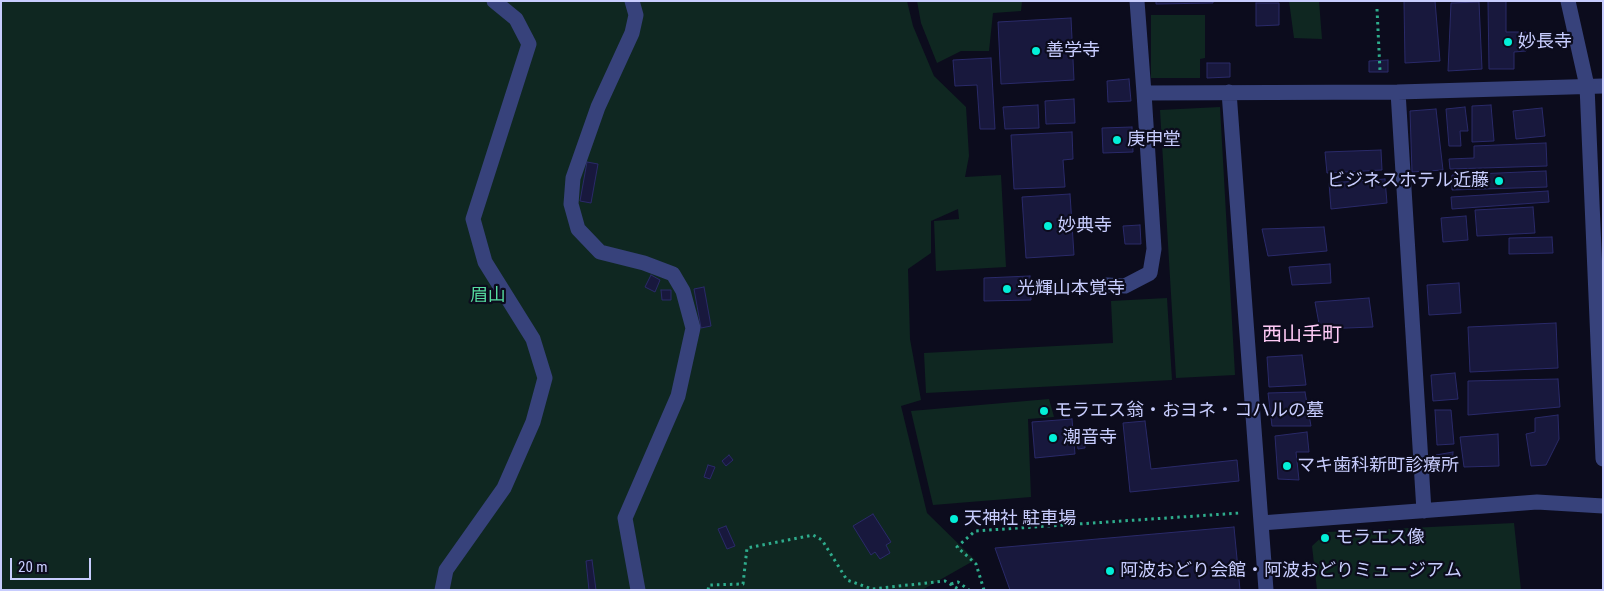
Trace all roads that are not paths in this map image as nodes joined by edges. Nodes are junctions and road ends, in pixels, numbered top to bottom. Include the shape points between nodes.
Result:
1 (494, 1) edge
2 (632, 1) edge
3 (1137, 1) edge
4 (1568, 1) edge
5 (1587, 86) junction
6 (1603, 86) edge
7 (1229, 92) junction
8 (1398, 92) junction
9 (1144, 93) junction
10 (1107, 285) dead end
11 (1603, 459) edge
12 (1603, 506) edge
13 (1424, 512) junction
14 (1261, 518) junction
15 (442, 590) edge
16 (638, 590) edge
17 (1266, 590) edge

1 - 15 street via 516,19 529,44 474,219 485,262 533,339 545,378 533,422 504,488 446,570
2 - 16 street via 636,15 632,33 573,178 571,204 578,230 600,252 673,274 683,291 693,328 678,396 625,518
3 - 9 street
4 - 5 street
5 - 6 street
5 - 8 street
5 - 11 street
7 - 8 street
7 - 9 street
7 - 14 street
8 - 13 street
9 - 10 street via 1154,249 1150,273 1125,286
12 - 13 street via 1536,502
13 - 14 street
14 - 17 street

